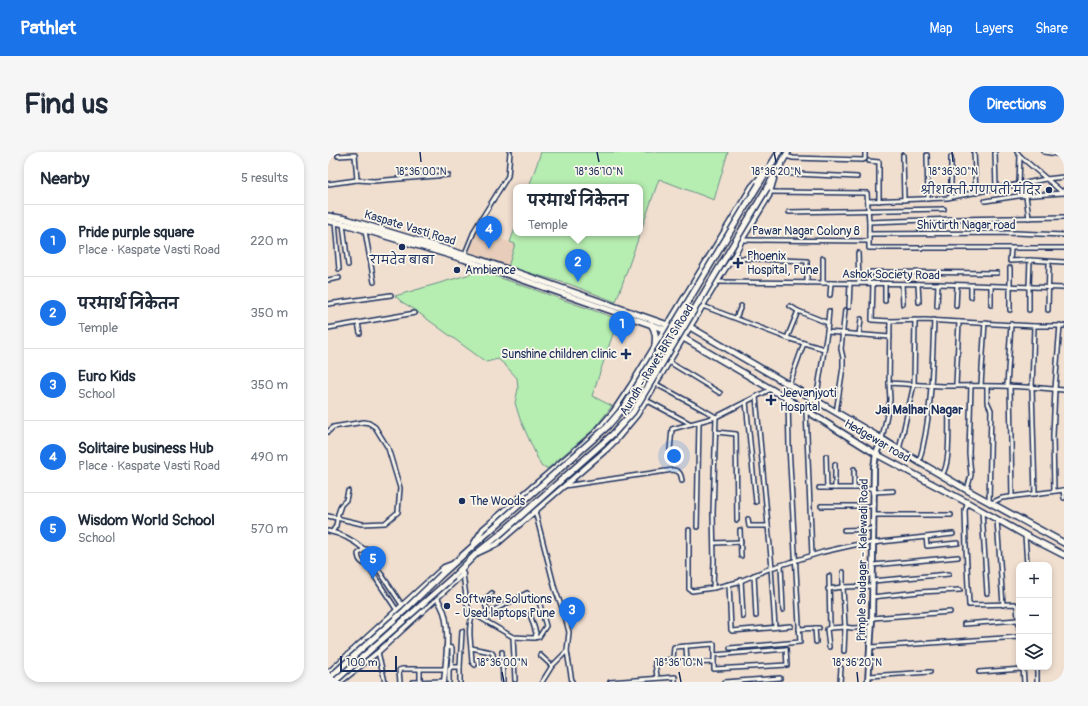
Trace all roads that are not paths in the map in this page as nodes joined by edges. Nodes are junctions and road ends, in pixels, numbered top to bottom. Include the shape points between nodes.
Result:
1 (510, 152) edge
2 (779, 152) edge
3 (865, 152) edge
4 (974, 152) edge
5 (1017, 152) edge
6 (1044, 152) edge
7 (995, 153) edge
8 (1056, 153) edge
9 (787, 154) edge
10 (902, 155) dead end
11 (927, 155) dead end
12 (1064, 155) edge
13 (338, 156) dead end
14 (1020, 156) junction
15 (951, 157) dead end
16 (869, 160) dead end
17 (768, 170) junction
18 (776, 173) junction
19 (448, 174) dead end
20 (857, 177) dead end
21 (1064, 177) edge
22 (1046, 179) junction
23 (357, 180) junction
24 (328, 184) edge
25 (1019, 184) junction
26 (996, 188) junction
27 (769, 190) junction
28 (1064, 192) edge
29 (976, 193) junction
30 (1026, 196) junction
31 (951, 197) junction
32 (928, 199) junction
33 (904, 200) junction
34 (879, 201) junction
35 (985, 201) dead end
36 (868, 202) junction
37 (944, 209) dead end
38 (868, 211) junction
39 (789, 212) dead end
40 (328, 216) edge
41 (1064, 217) edge
42 (1029, 218) junction
43 (328, 221) edge
44 (335, 222) junction
45 (869, 222) junction
46 (342, 224) junction
47 (365, 231) junction
48 (868, 234) junction
49 (1064, 235) edge
50 (742, 240) junction
51 (869, 241) junction
52 (1064, 248) edge
53 (1011, 249) junction
54 (858, 253) dead end
55 (463, 257) junction
56 (733, 258) junction
57 (823, 258) dead end
58 (1030, 260) junction
59 (1064, 262) edge
60 (1049, 264) dead end
61 (348, 265) dead end
62 (1010, 268) dead end
63 (339, 269) dead end
64 (997, 273) dead end
65 (339, 278) dead end
66 (328, 280) edge
67 (374, 282) dead end
68 (718, 282) junction
69 (807, 283) junction
70 (823, 283) junction
71 (831, 283) junction
72 (850, 283) junction
73 (859, 283) junction
74 (868, 283) junction
75 (873, 284) junction
76 (885, 284) junction
77 (902, 284) junction
78 (918, 284) junction
79 (938, 284) junction
80 (957, 285) junction
81 (971, 286) junction
82 (991, 286) junction
83 (1011, 286) junction
84 (1029, 287) junction
85 (1048, 288) junction
86 (1064, 288) edge
87 (391, 295) dead end
88 (830, 295) dead end
89 (970, 297) dead end
90 (885, 301) dead end
91 (918, 302) dead end
92 (328, 304) edge
93 (600, 304) junction
94 (903, 304) dead end
95 (991, 305) dead end
96 (703, 306) junction
97 (741, 306) dead end
98 (790, 306) dead end
99 (937, 306) dead end
100 (956, 306) dead end
101 (850, 307) dead end
102 (845, 310) dead end
103 (1010, 310) dead end
104 (1029, 310) dead end
105 (1048, 310) dead end
106 (798, 311) junction
107 (829, 311) dead end
108 (415, 313) dead end
109 (736, 318) junction
110 (861, 319) dead end
111 (890, 320) junction
112 (915, 320) junction
113 (934, 320) junction
114 (828, 322) junction
115 (959, 322) junction
116 (985, 322) junction
117 (358, 323) junction
118 (651, 324) junction
119 (1011, 324) junction
120 (1034, 326) junction
121 (1060, 326) junction
122 (1064, 326) edge
123 (666, 327) junction
124 (690, 327) junction
125 (328, 328) edge
126 (827, 332) junction
127 (360, 333) dead end
128 (843, 334) junction
129 (859, 335) junction
130 (684, 337) junction
131 (890, 337) junction
132 (787, 338) junction
133 (804, 343) junction
134 (655, 345) junction
135 (824, 349) junction
136 (669, 362) junction
137 (889, 383) junction
138 (656, 384) junction
139 (914, 384) junction
140 (789, 385) junction
141 (931, 385) junction
142 (956, 385) junction
143 (971, 385) junction
144 (982, 385) junction
145 (987, 386) junction
146 (1008, 386) junction
147 (1032, 388) junction
148 (771, 389) junction
149 (1055, 389) junction
150 (1064, 390) edge
151 (720, 393) dead end
152 (756, 397) junction
153 (788, 399) junction
154 (646, 400) junction
155 (816, 401) junction
156 (746, 402) junction
157 (806, 411) junction
158 (949, 411) dead end
159 (836, 413) junction
160 (716, 417) junction
161 (699, 422) junction
162 (691, 424) junction
163 (328, 432) edge
164 (716, 432) junction
165 (882, 439) junction
166 (670, 450) dead end
167 (899, 450) junction
168 (876, 454) junction
169 (826, 456) dead end
170 (919, 462) junction
171 (835, 464) dead end
172 (854, 469) dead end
173 (942, 475) junction
174 (682, 480) dead end
175 (564, 486) junction
176 (819, 488) dead end
177 (827, 488) junction
178 (835, 488) junction
179 (854, 488) junction
180 (874, 490) junction
181 (967, 490) junction
182 (1063, 490) edge
183 (348, 491) dead end
184 (893, 491) dead end
185 (1054, 491) junction
186 (1035, 494) junction
187 (1012, 497) junction
188 (1064, 498) edge
189 (756, 502) dead end
190 (990, 502) junction
191 (968, 503) junction
192 (821, 506) dead end
193 (874, 506) junction
194 (535, 511) junction
195 (982, 511) junction
196 (874, 515) junction
197 (951, 515) dead end
198 (328, 516) edge
199 (337, 518) junction
200 (748, 519) dead end
201 (737, 520) dead end
202 (997, 520) junction
203 (767, 526) junction
204 (698, 527) dead end
205 (689, 530) dead end
206 (740, 530) dead end
207 (844, 530) dead end
208 (874, 530) junction
209 (330, 532) edge
210 (953, 534) dead end
211 (1025, 535) junction
212 (926, 537) junction
213 (741, 542) junction
214 (874, 542) junction
215 (714, 543) junction
216 (958, 543) dead end
217 (1064, 543) edge
218 (472, 547) junction
219 (364, 549) junction
220 (478, 553) junction
221 (812, 555) junction
222 (1064, 555) edge
223 (740, 556) dead end
224 (958, 558) dead end
225 (795, 560) junction
226 (1027, 562) edge
227 (454, 563) junction
228 (781, 565) junction
229 (873, 565) junction
230 (771, 568) junction
231 (462, 571) junction
232 (843, 572) dead end
233 (949, 574) dead end
234 (754, 575) junction
235 (829, 576) dead end
236 (742, 580) junction
237 (729, 584) junction
238 (873, 584) junction
239 (843, 587) junction
240 (713, 588) junction
241 (828, 589) junction
242 (960, 590) dead end
243 (492, 593) dead end
244 (527, 593) dead end
245 (987, 593) dead end
246 (872, 596) junction
247 (437, 598) junction
248 (538, 598) dead end
249 (403, 605) junction
250 (1003, 605) junction
251 (1016, 607) edge
252 (397, 610) junction
253 (783, 610) dead end
254 (950, 612) dead end
255 (488, 613) junction
256 (530, 614) dead end
257 (477, 616) junction
258 (756, 616) dead end
259 (472, 617) junction
260 (744, 617) dead end
261 (872, 618) junction
262 (412, 620) junction
263 (1016, 620) edge
264 (964, 624) dead end
265 (407, 625) junction
266 (792, 626) dead end
267 (775, 627) junction
268 (845, 627) junction
269 (871, 627) junction
270 (815, 628) junction
271 (819, 628) dead end
272 (830, 628) junction
273 (799, 629) junction
274 (462, 631) dead end
275 (513, 637) junction
276 (1016, 637) edge
277 (536, 638) junction
278 (816, 642) dead end
279 (686, 646) junction
280 (446, 647) junction
281 (829, 647) dead end
282 (871, 647) junction
283 (471, 648) junction
284 (730, 648) dead end
285 (567, 651) junction
286 (844, 651) dead end
287 (378, 652) junction
288 (502, 652) dead end
289 (540, 655) dead end
290 (714, 655) junction
291 (714, 662) junction
292 (475, 665) dead end
293 (552, 666) junction
294 (451, 667) junction
295 (460, 667) junction
296 (502, 667) junction
297 (841, 668) dead end
298 (420, 669) junction
299 (445, 669) junction
300 (1016, 669) edge
301 (1023, 670) edge
302 (1037, 670) edge
303 (930, 672) dead end
304 (979, 672) dead end
305 (328, 673) edge
306 (869, 676) junction
307 (657, 677) junction
308 (780, 678) dead end
309 (328, 679) edge
310 (515, 680) dead end
311 (334, 682) edge
312 (340, 682) edge
313 (385, 682) edge
314 (400, 682) edge
315 (413, 682) edge
316 (420, 682) edge
317 (446, 682) edge
318 (460, 682) edge
319 (503, 682) edge
320 (542, 682) edge
321 (572, 682) edge
322 (610, 682) edge
323 (675, 682) edge
324 (724, 682) edge
325 (840, 682) edge
326 (868, 682) edge
327 (1024, 682) edge
328 (1038, 682) edge

1 - 55 street via 508,176 475,229
2 - 17 main road
3 - 9 street via 863,160 793,158
4 - 29 street
5 - 14 street
6 - 8 street
7 - 26 street
8 - 12 street
9 - 18 main road
10 - 33 street
11 - 32 street
13 - 23 street via 355,155
14 - 22 street
14 - 25 street
15 - 31 street
16 - 34 street via 879,162
17 - 123 street, Aundh - Ravet BRTS Road via 752,186
17 - 218 main road, bridge via 625,406 607,427
18 - 20 street
18 - 27 main road
19 - 23 street via 374,181
21 - 22 street
22 - 25 street
22 - 28 street
23 - 24 street
25 - 26 street
26 - 29 street
27 - 36 street via 867,193
27 - 50 street, Aundh - Ravet BRTS Road via 769,196
27 - 220 main road, bridge via 633,412 613,434
28 - 30 street
29 - 31 street
30 - 35 street
30 - 42 street
31 - 32 street
32 - 33 street
33 - 34 street
34 - 36 street
36 - 38 street
37 - 38 street
38 - 39 street
38 - 45 street
40 - 55 main road, Kaspate Vasti Road via 346,219
41 - 42 street
42 - 45 street
43 - 44 main road, Kaspate Vasti Road
44 - 46 main road, Kaspate Vasti Road
44 - 63 street
45 - 48 street
46 - 47 main road, Kaspate Vasti Road
46 - 61 street
47 - 55 main road, Kaspate Vasti Road
47 - 67 street
48 - 49 street, Shivtirth Nagar road
48 - 51 street
50 - 51 street, Pawar Nagar Colony 8
50 - 56 street, Aundh - Ravet BRTS Road
51 - 53 street via 869,248
52 - 53 street
53 - 58 street via 1010,261
54 - 73 street
55 - 93 main road, Kaspate Vasti Road
56 - 68 street, Aundh - Ravet BRTS Road
56 - 69 street via 807,260
57 - 70 street
58 - 59 street
58 - 84 street
60 - 85 street
62 - 83 street
64 - 74 street via 871,272
65 - 66 street
68 - 69 street, Ashok Society Road
68 - 96 street, Aundh - Ravet BRTS Road
69 - 70 street, Ashok Society Road
70 - 71 street, Ashok Society Road
71 - 72 street, Ashok Society Road
71 - 88 street
72 - 73 street, Ashok Society Road
72 - 101 street
73 - 74 street, Ashok Society Road
74 - 75 street, Ashok Society Road
75 - 76 street, Ashok Society Road
75 - 111 street via 872,320
76 - 77 street, Ashok Society Road
76 - 90 street
77 - 78 street, Ashok Society Road
77 - 94 street
78 - 79 street, Ashok Society Road
78 - 91 street
79 - 80 street, Ashok Society Road
79 - 99 street
80 - 81 street, Ashok Society Road
80 - 100 street
81 - 82 street, Ashok Society Road
81 - 89 street
82 - 83 street, Ashok Society Road
82 - 95 street
83 - 84 street, Ashok Society Road
83 - 103 street
84 - 85 street, Ashok Society Road
84 - 104 street
85 - 86 street, Ashok Society Road
85 - 105 street
87 - 92 street
93 - 118 main road, Kaspate Vasti Road
93 - 123 main road, Kaspate Vasti Road
96 - 109 street
96 - 124 street, Aundh - Ravet BRTS Road
97 - 109 street
98 - 106 street
102 - 128 street
106 - 114 street
106 - 132 street
107 - 114 street
108 - 117 street
109 - 132 street
110 - 129 street
111 - 112 street
111 - 131 street
112 - 113 street
112 - 139 street
113 - 115 street
113 - 141 street
114 - 126 street
115 - 116 street
115 - 142 street
116 - 119 street
116 - 144 street
117 - 125 street
117 - 127 street
118 - 123 main road, Kaspate Vasti Road
118 - 134 main road via 656,333
119 - 120 street
119 - 146 street
120 - 121 street
120 - 147 street
121 - 122 street
121 - 149 street
123 - 124 main road
123 - 130 main road, Hedgewar road
123 - 134 street, Aundh - Ravet BRTS Road
124 - 130 street, Aundh - Ravet BRTS Road
124 - 140 main road, Hedgewar road
126 - 128 street
126 - 135 street
128 - 129 street
128 - 159 street via 843,367
129 - 131 street
130 - 136 street, Aundh - Ravet BRTS Road
130 - 148 main road, Hedgewar road
131 - 137 street
132 - 133 street
133 - 135 street
133 - 140 street
134 - 218 street, Aundh - Ravet BRTS Road via 620,402 603,424 483,529
135 - 155 street
136 - 138 street, Aundh - Ravet BRTS Road
136 - 151 street
137 - 139 street
137 - 165 street via 890,400
138 - 154 street, Aundh - Ravet BRTS Road
138 - 160 street
139 - 141 street
139 - 167 street
140 - 155 main road, Hedgewar road
141 - 142 street
141 - 170 street via 925,442
142 - 143 street
143 - 144 street
143 - 181 street via 971,475
144 - 145 street
145 - 146 street
145 - 190 street via 987,401 991,410
146 - 147 street
146 - 187 street
147 - 149 street
147 - 186 street
148 - 152 street
148 - 153 main road, Hedgewar road
149 - 150 street
149 - 185 street
152 - 156 street
152 - 203 street
153 - 157 main road, Hedgewar road
153 - 225 street
154 - 162 street
154 - 175 street, Aundh - Ravet BRTS Road via 617,439
155 - 159 main road, Hedgewar road
156 - 160 street
156 - 189 street
157 - 168 main road, Hedgewar road
157 - 221 street
158 - 173 street via 948,462
159 - 165 main road, Hedgewar road
160 - 161 street
160 - 164 street
161 - 162 street
161 - 204 street
162 - 166 street via 672,429
163 - 199 street via 333,427 364,422 375,428 388,448 400,488 398,512 385,523 362,524
164 - 201 street via 736,434
164 - 215 street
165 - 167 main road, Hedgewar road
165 - 168 main road, Pimple Saudagar - Kalewadi Road
167 - 170 main road, Hedgewar road
168 - 180 main road, Pimple Saudagar - Kalewadi Road
168 - 191 main road, Hedgewar road
169 - 177 street
170 - 173 main road, Hedgewar road
171 - 178 street
172 - 179 street
173 - 181 main road, Hedgewar road
174 - 175 street via 681,474 673,470
175 - 194 street, Aundh - Ravet BRTS Road
176 - 177 street
177 - 178 street
178 - 179 street
179 - 180 street
180 - 184 street
180 - 193 main road, Pimple Saudagar - Kalewadi Road
181 - 190 main road, Hedgewar road
182 - 185 street
182 - 188 street
183 - 199 street
185 - 186 street
186 - 187 street
187 - 190 street
190 - 217 main road, Hedgewar road
191 - 195 main road, Hedgewar road
191 - 250 street via 965,510 969,605
192 - 193 street
193 - 196 main road, Pimple Saudagar - Kalewadi Road
194 - 220 street, Aundh - Ravet BRTS Road via 497,544
194 - 285 street via 555,590 569,632
195 - 202 main road, Hedgewar road
195 - 245 street
196 - 197 street
196 - 208 main road, Pimple Saudagar - Kalewadi Road
198 - 199 street
199 - 209 street via 336,526
200 - 203 street via 749,526
202 - 211 main road, Hedgewar road
202 - 250 street
203 - 230 street
205 - 240 street via 689,589 692,591
206 - 213 street
207 - 208 street
208 - 214 main road, Pimple Saudagar - Kalewadi Road
209 - 219 street via 351,539
210 - 212 street
211 - 222 main road, Hedgewar road
211 - 226 street
212 - 214 street
212 - 216 street via 927,546
213 - 215 street
213 - 223 street
214 - 221 street
214 - 229 main road, Pimple Saudagar - Kalewadi Road
215 - 240 street
218 - 227 main road
219 - 249 street via 372,551 374,563
219 - 252 street via 358,554 359,559 367,565
220 - 231 main road
221 - 225 street
224 - 229 street
225 - 228 street
225 - 273 street
227 - 249 street via 444,567
227 - 309 main road, bridge
228 - 230 street
228 - 253 street
229 - 238 main road, Pimple Saudagar - Kalewadi Road
230 - 234 street
230 - 267 street
231 - 247 street
231 - 259 street via 467,604
231 - 311 main road, bridge
232 - 239 street
233 - 238 street
234 - 236 street
234 - 258 street
235 - 241 street
236 - 237 street
236 - 260 street
237 - 240 street
237 - 267 street via 732,631
238 - 239 street
238 - 246 main road, Pimple Saudagar - Kalewadi Road
239 - 241 street
239 - 268 street
241 - 272 street
242 - 246 street
243 - 255 street via 484,600
244 - 255 street
246 - 261 main road, Pimple Saudagar - Kalewadi Road
247 - 262 street
247 - 280 street via 446,617
248 - 277 street via 546,626
249 - 252 street
249 - 262 street
250 - 251 street via 1015,604
252 - 265 street
252 - 305 street
254 - 261 street
255 - 257 street
256 - 277 street
257 - 259 street
257 - 275 street
259 - 283 street via 469,630
261 - 269 main road, Pimple Saudagar - Kalewadi Road
262 - 265 street
263 - 264 street
265 - 287 street
266 - 267 street
268 - 269 street
268 - 272 street
268 - 286 street
269 - 282 main road, Pimple Saudagar - Kalewadi Road
270 - 271 street
270 - 273 street
270 - 278 street
272 - 281 street
273 - 284 street via 800,642
274 - 295 street
275 - 277 street
275 - 310 street
276 - 282 street
279 - 290 street via 714,644
279 - 291 street via 687,662
279 - 307 street via 674,647 673,660 655,662
280 - 294 street via 452,648
280 - 299 street
282 - 306 main road, Pimple Saudagar - Kalewadi Road
283 - 292 street via 472,662
283 - 296 street via 491,652 494,661
285 - 293 street
285 - 321 street
287 - 312 street
287 - 313 street
288 - 296 street
289 - 293 street
290 - 291 street
290 - 291 street via 786,649 787,665 714,669
293 - 320 street
294 - 295 street
294 - 317 street
295 - 318 street
296 - 319 street
297 - 325 street
298 - 299 street
298 - 314 street via 400,669
298 - 316 street
299 - 317 street
300 - 304 street
301 - 327 street
302 - 328 street
303 - 306 street
306 - 326 main road, Pimple Saudagar - Kalewadi Road
307 - 322 street
307 - 323 street via 675,677
308 - 324 street
315 - 316 street
316 - 317 street

